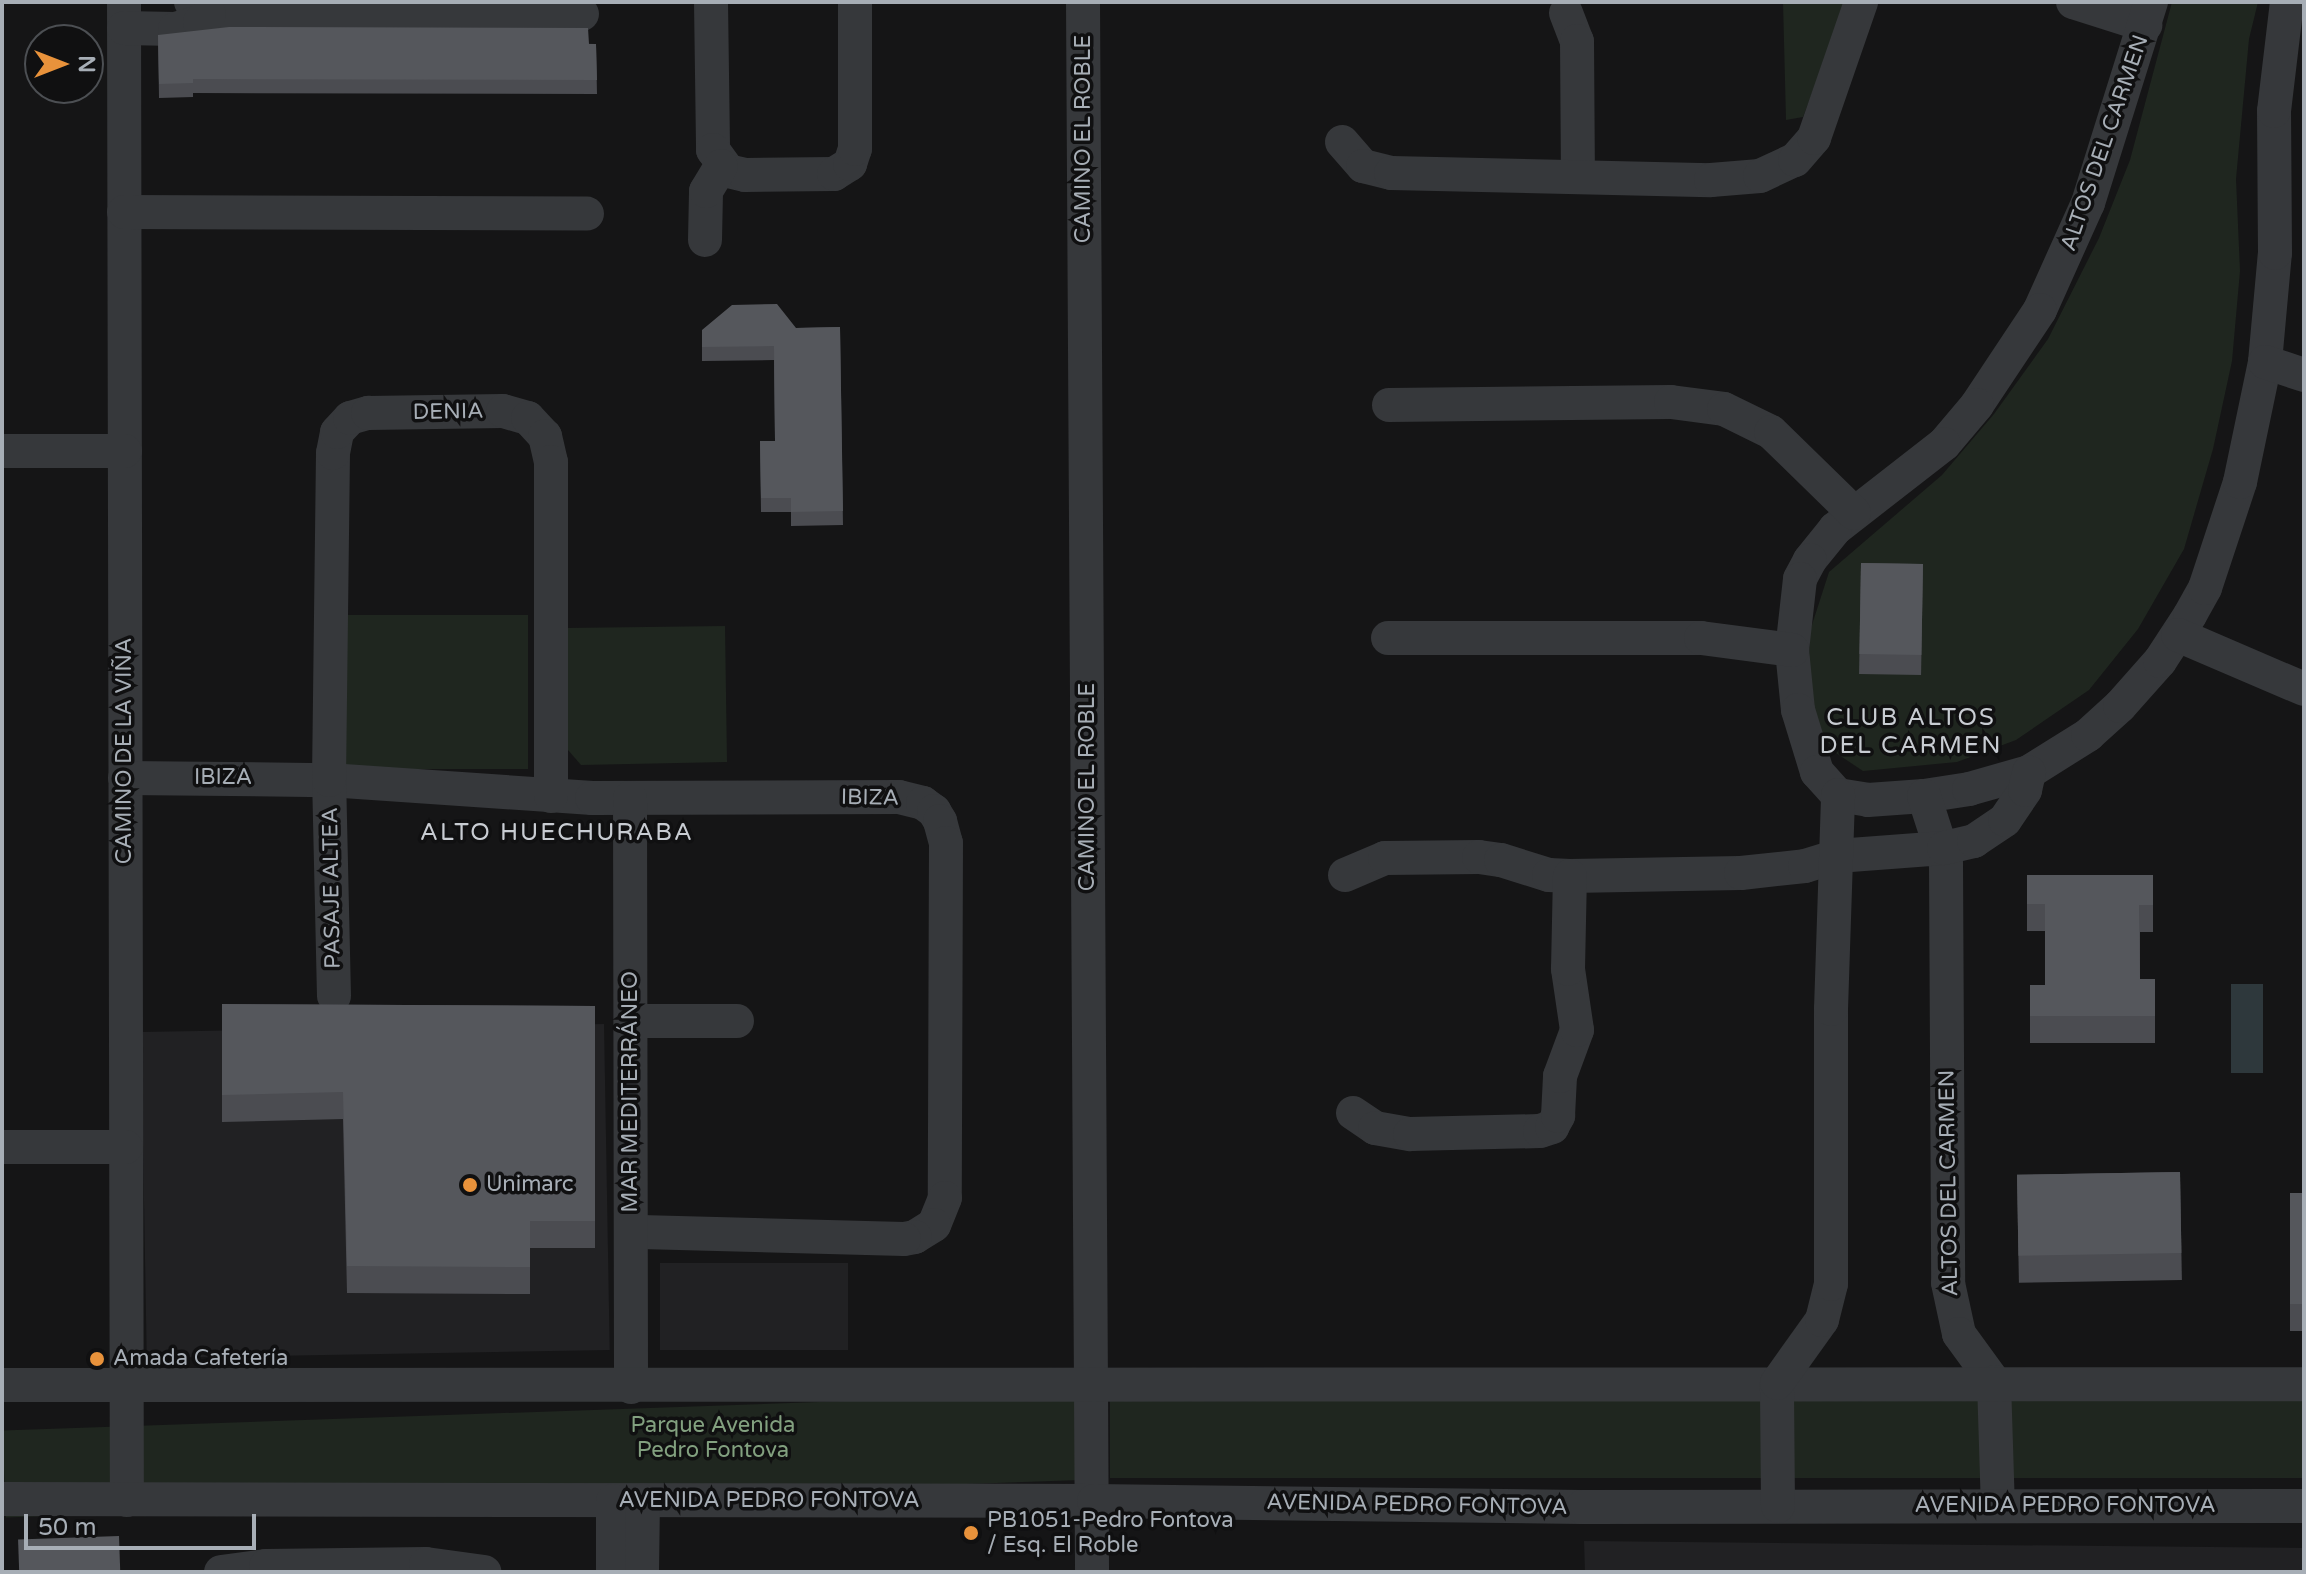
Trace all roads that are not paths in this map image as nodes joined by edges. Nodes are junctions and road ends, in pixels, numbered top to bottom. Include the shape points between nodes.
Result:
1 (711, 2) edge
2 (855, 2) edge
3 (1083, 2) edge
4 (1861, 2) edge
5 (2073, 2) edge
6 (2287, 2) edge
7 (200, 8) edge
8 (1566, 13) dead end
9 (582, 14) dead end
10 (2148, 14) edge
11 (124, 15) edge
12 (2292, 42) edge
13 (1342, 142) dead end
14 (721, 166) junction
15 (1578, 176) junction
16 (124, 212) junction
17 (587, 214) dead end
18 (705, 240) dead end
19 (2265, 362) junction
20 (2304, 375) edge
21 (1389, 405) dead end
22 (2, 451) edge
23 (125, 451) junction
24 (1854, 513) junction
25 (2178, 635) junction
26 (1388, 638) dead end
27 (1792, 650) junction
28 (2304, 689) edge
29 (2029, 772) junction
30 (125, 778) junction
31 (329, 780) junction
32 (1838, 795) junction
33 (551, 796) junction
34 (1924, 796) junction
35 (630, 798) junction
36 (1944, 848) junction
37 (1837, 856) junction
38 (1345, 875) dead end
39 (1570, 876) junction
40 (334, 996) dead end
41 (631, 1021) junction
42 (737, 1021) dead end
43 (1353, 1113) dead end
44 (2, 1147) edge
45 (126, 1147) junction
46 (631, 1232) junction
47 (1994, 1382) junction
48 (1777, 1383) junction
49 (2304, 1384) edge
50 (2, 1385) edge
51 (126, 1385) junction
52 (1093, 1385) junction
53 (631, 1387) junction
54 (2, 1499) edge
55 (127, 1500) junction
56 (628, 1501) junction
57 (1094, 1501) junction
58 (1778, 1506) junction
59 (1998, 1506) junction
60 (2304, 1506) edge
61 (221, 1572) edge
62 (484, 1572) edge
63 (613, 1572) edge
64 (642, 1572) edge
65 (1092, 1572) edge

1 - 14 street via 712,141
2 - 14 street via 855,149 850,164 834,174 737,175
3 - 52 street, CAMINO EL ROBLE
4 - 15 street via 1821,125 1805,150 1787,165 1741,179
5 - 10 street
6 - 12 street
7 - 9 street
7 - 11 street via 200,22 175,29
8 - 15 street via 1577,41
10 - 24 street, ALTOS DEL CARMEN via 2088,203 2040,310 1944,444
11 - 16 street, CAMINO DE LA VIÑA
12 - 19 street via 2274,111 2275,265
13 - 15 street via 1355,160 1376,172
14 - 18 street via 706,191
16 - 17 street
16 - 23 street, CAMINO DE LA VIÑA
19 - 20 street
19 - 25 street via 2226,529 2205,588
21 - 24 street via 1671,402 1724,409 1771,432
22 - 23 street
23 - 30 street, CAMINO DE LA VIÑA
24 - 27 street, ALTOS DEL CARMEN via 1821,544 1800,579
25 - 28 street
25 - 29 street via 2138,687 2088,735
26 - 27 street via 1701,638
27 - 32 street, ALTOS DEL CARMEN via 1809,752 1817,772
29 - 34 street
29 - 36 street via 2025,790 2005,820 1974,841
30 - 31 street, IBIZA
30 - 45 street, CAMINO DE LA VIÑA
31 - 33 street, IBIZA
31 - 33 street, DENIA via 337,432 350,418 368,413 503,411 537,425 550,448
31 - 40 street, PASAJE ALTEA
32 - 34 street via 1868,800
32 - 37 street
33 - 35 street, IBIZA
34 - 36 street, ALTOS DEL CARMEN
35 - 41 street, MAR MEDITERRÁNEO
35 - 46 street, IBIZA via 912,798 934,811 946,843 945,1198 934,1225 904,1239
36 - 37 street
36 - 47 street, ALTOS DEL CARMEN via 1948,1283 1959,1334
37 - 39 street via 1805,866 1741,873
37 - 48 street via 1831,1284 1822,1320
38 - 39 street via 1385,858 1479,857
39 - 43 street via 1568,969 1577,1030 1560,1076 1558,1116 1552,1127 1392,1133
41 - 42 street
41 - 46 street, MAR MEDITERRÁNEO
44 - 45 street
45 - 51 street, CAMINO DE LA VIÑA
46 - 53 street, MAR MEDITERRÁNEO
47 - 48 street
47 - 49 street
47 - 59 street
48 - 52 street
48 - 58 street
50 - 51 street
51 - 53 street
51 - 55 street, CAMINO DE LA VIÑA
52 - 53 street
52 - 57 street, CAMINO EL ROBLE
54 - 55 street, AVENIDA PEDRO FONTOVA
55 - 56 street, AVENIDA PEDRO FONTOVA
56 - 57 street, AVENIDA PEDRO FONTOVA
56 - 63 street
56 - 64 street
57 - 58 street, AVENIDA PEDRO FONTOVA
57 - 65 street, CAMINO EL ROBLE
58 - 59 street, AVENIDA PEDRO FONTOVA
59 - 60 street, AVENIDA PEDRO FONTOVA
61 - 62 street via 266,1566 426,1564

